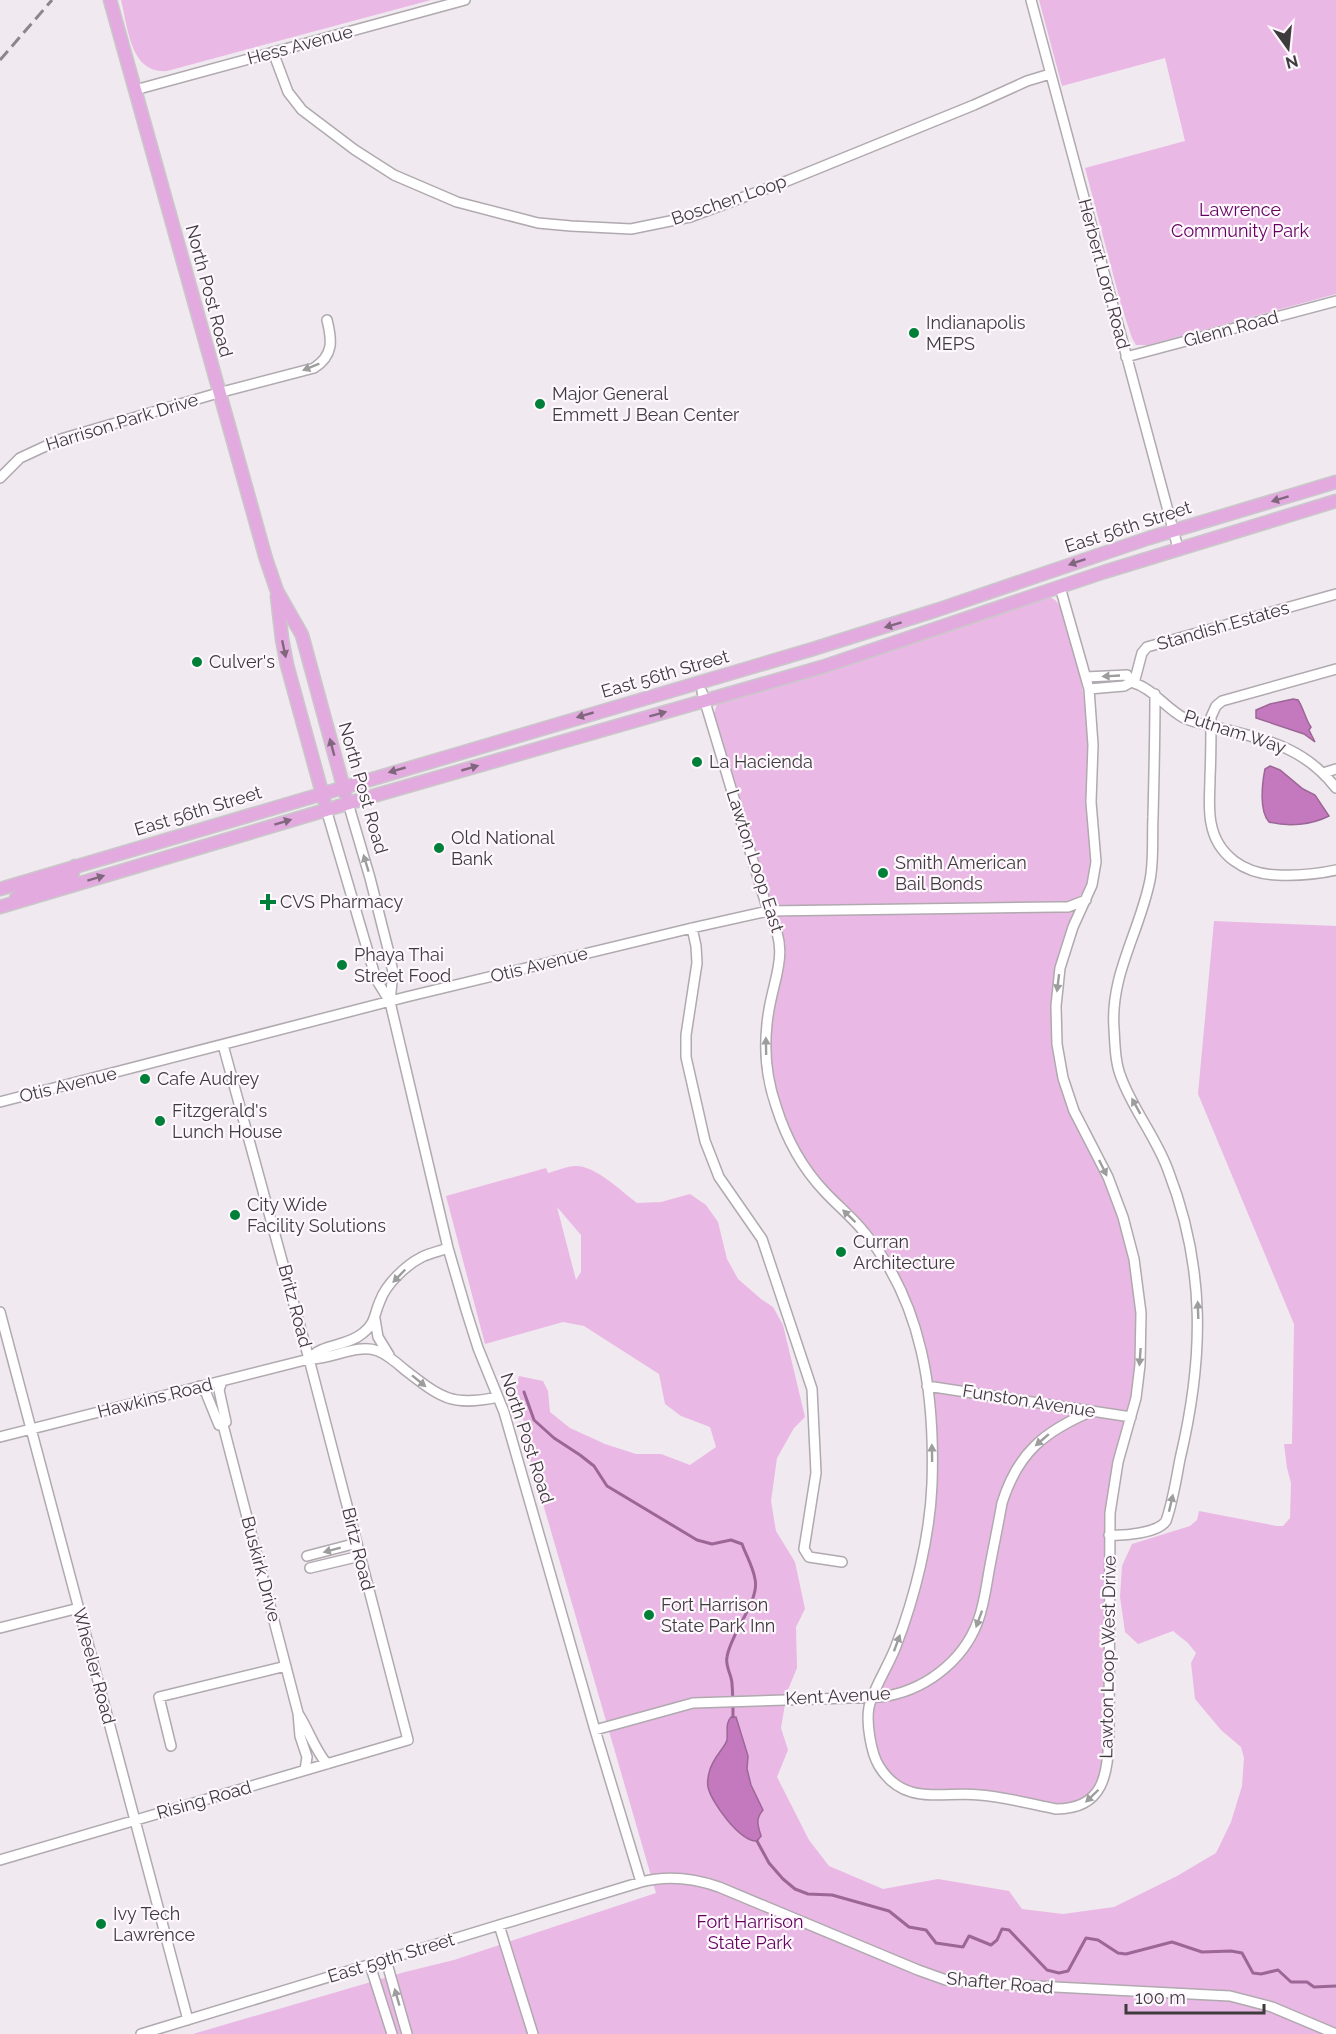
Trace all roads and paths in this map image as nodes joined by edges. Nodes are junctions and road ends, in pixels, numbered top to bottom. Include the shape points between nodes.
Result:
1 (110, 0) edge
2 (465, 0) edge
3 (1030, 0) edge
4 (273, 52) junction
5 (1050, 74) junction
6 (135, 90) junction
7 (1336, 301) edge
8 (327, 320) dead end
9 (1126, 357) junction
10 (218, 393) junction
11 (0, 478) edge
12 (1336, 482) edge
13 (1336, 501) edge
14 (1173, 531) junction
15 (1178, 548) junction
16 (1060, 587) junction
17 (277, 591) junction
18 (1336, 594) edge
19 (1336, 669) edge
20 (1086, 677) junction
21 (1132, 683) junction
22 (1089, 689) junction
23 (1155, 694) junction
24 (703, 697) junction
25 (1211, 726) junction
26 (1336, 769) edge
27 (1323, 773) junction
28 (343, 786) junction
29 (1336, 788) edge
30 (322, 792) junction
31 (348, 803) junction
32 (327, 809) junction
33 (160, 841) junction
34 (75, 866) junction
35 (1336, 870) edge
36 (117, 872) junction
37 (0, 889) edge
38 (1086, 900) junction
39 (6, 905) edge
40 (768, 911) junction
41 (692, 928) junction
42 (390, 1002) junction
43 (223, 1045) junction
44 (0, 1102) edge
45 (448, 1248) junction
46 (0, 1312) edge
47 (375, 1319) junction
48 (391, 1358) junction
49 (309, 1359) junction
50 (222, 1381) junction
51 (200, 1386) junction
52 (927, 1386) junction
53 (498, 1397) junction
54 (1092, 1411) junction
55 (1131, 1417) junction
56 (224, 1425) junction
57 (31, 1429) junction
58 (0, 1437) edge
59 (1109, 1536) junction
60 (357, 1543) junction
61 (307, 1556) dead end
62 (360, 1556) junction
63 (842, 1562) dead end
64 (310, 1568) dead end
65 (79, 1608) junction
66 (0, 1628) edge
67 (286, 1666) junction
68 (873, 1697) junction
69 (298, 1713) junction
70 (595, 1730) junction
71 (408, 1740) joint
72 (171, 1746) dead end
73 (327, 1764) junction
74 (305, 1770) junction
75 (135, 1820) junction
76 (0, 1860) edge
77 (641, 1882) junction
78 (499, 1925) junction
79 (386, 1960) junction
80 (370, 1965) junction
81 (188, 2020) junction
82 (141, 2034) edge
83 (392, 2034) edge
84 (407, 2034) edge
85 (533, 2034) edge
86 (1336, 2034) edge

1 - 6 main road, North Post Road
2 - 4 street, Hess Avenue
3 - 5 street, Herbert Lord Road
4 - 5 street, Boschen Loop via 288,92 302,110 394,174 457,202 538,223 631,228 690,217
4 - 6 street, Hess Avenue
5 - 9 street, Herbert Lord Road
6 - 10 main road, North Post Road
7 - 9 street, Glenn Road
8 -> 10 street, Harrison Park Drive via 331,347 318,365
9 - 14 street, Herbert Lord Road
10 - 11 street, Harrison Park Drive via 49,443 20,458
10 - 17 main road, North Post Road
12 -> 14 main road, East 56th Street
13 - 15 main road, East 56th Street
14 - 15 street, Herbert Lord Road
14 -> 28 main road, East 56th Street via 813,650
15 - 16 main road, East 56th Street
16 - 20 street, Lawton Loop West Drive
16 - 24 main road, East 56th Street via 874,651
28 -> 17 main road, North Post Road via 302,635
17 -> 30 main road, North Post Road via 287,665
18 - 21 street, Standish Estates via 1148,647 1142,653
19 - 25 street via 1222,701 1213,710
21 -> 20 street, Putnam Way via 1127,675
20 - 22 street, Lawton Loop West Drive
21 - 22 street
21 - 23 street, Putnam Way
22 - 38 street, Lawton Loop West Drive via 1096,862
23 - 25 street, Putnam Way via 1170,710
59 -> 23 street, Lawton Loop West Drive via 1156,1529 1166,1521 1187,1428 1198,1346 1196,1277 1179,1203 1165,1162 1124,1084 1116,1060 1113,1026 1114,994 1151,879
31 -> 24 main road, East 56th Street
24 - 40 street, Lawton Loop East
25 - 27 street, Putnam Way via 1278,744 1304,757
25 - 35 street via 1210,819 1219,843 1233,861 1263,874 1309,876
26 - 27 street
27 - 29 street, Putnam Way
28 - 30 main road, East 56th Street
28 - 31 main road, North Post Road
30 - 32 main road, North Post Road
30 - 33 main road, East 56th Street
31 - 32 main road, East 56th Street
42 -> 31 street, North Post Road via 393,972
36 -> 32 main road, East 56th Street
32 - 42 street, North Post Road via 373,971
33 - 34 main road, East 56th Street
33 - 36 main road via 149,852 118,862
34 - 37 main road, East 56th Street
34 - 39 main road via 72,875 31,889
39 -> 36 main road, East 56th Street
38 - 40 street, Otis Avenue via 1068,907
38 -> 55 street, Lawton Loop West Drive via 1060,968 1057,1044 1072,1105 1111,1186 1134,1259 1141,1343
40 - 41 street, Otis Avenue
52 -> 40 street, Lawton Loop East via 915,1324 895,1276 863,1230 810,1175 790,1143 777,1111 767,1066 766,1028 781,947
41 - 42 street, Otis Avenue
41 - 63 street via 697,963 686,1039 689,1075 708,1153 722,1182 762,1239 812,1389 816,1473 804,1549 809,1557
42 - 43 street, Otis Avenue
42 - 45 street, North Post Road
43 - 44 street, Otis Avenue
43 - 49 street, Britz Road
45 -> 47 street, Hawkins Road via 410,1265 384,1293
45 - 53 street, North Post Road via 475,1340
46 - 57 street, Wheeler Road
47 - 48 street via 378,1337
47 - 49 street, Hawkins Road via 356,1338 315,1352
48 - 49 street, Hawkins Road via 371,1349
48 -> 53 street, Hawkins Road via 444,1397 458,1401
49 - 50 street, Hawkins Road
49 - 60 street, Birtz Road
50 - 51 street, Hawkins Road
50 - 56 street, Buskirk Drive via 219,1390
51 - 56 street, Buskirk Drive via 219,1425
51 - 57 street, Hawkins Road
52 - 54 street, Funston Avenue
68 -> 52 street, Lawton Loop East via 906,1618 928,1519 932,1446
53 - 70 street, North Post Road
54 - 55 street, Funston Avenue
54 -> 68 street, Kent Avenue via 1046,1435 1011,1478 1000,1511 979,1620 957,1657 915,1688
55 - 59 street, Lawton Loop West Drive via 1113,1487
56 - 67 street, Buskirk Drive
57 - 58 street, Hawkins Road
57 - 65 street, Wheeler Road
59 -> 68 street, Lawton Loop West Drive via 1109,1745 1102,1784 1087,1802 1056,1809 984,1795 929,1796 905,1790 885,1775 873,1754 868,1715
60 -> 61 street
60 - 62 street, Birtz Road
62 - 64 street
62 - 71 street, Birtz Road
65 - 66 street
65 - 75 street, Wheeler Road
67 - 69 street, Buskirk Drive
67 - 72 street via 159,1697
68 - 70 street, Kent Avenue via 684,1705
69 - 73 street, Buskirk Drive
69 - 74 street, Buskirk Drive via 307,1757
70 - 77 street, North Post Road
71 - 73 street, Rising Road
73 - 74 street, Rising Road
74 - 75 street, Rising Road
75 - 76 street, Rising Road
75 - 81 street, Wheeler Road
77 - 78 street, East 59th Street
77 - 86 street, Shafter Road via 673,1878 711,1884 946,1980 1238,1998 1272,2007
78 - 79 street, East 59th Street
78 - 85 street
79 - 80 street, East 59th Street
84 -> 79 street
80 - 81 street, East 59th Street
80 - 83 street
81 - 82 street, East 59th Street

